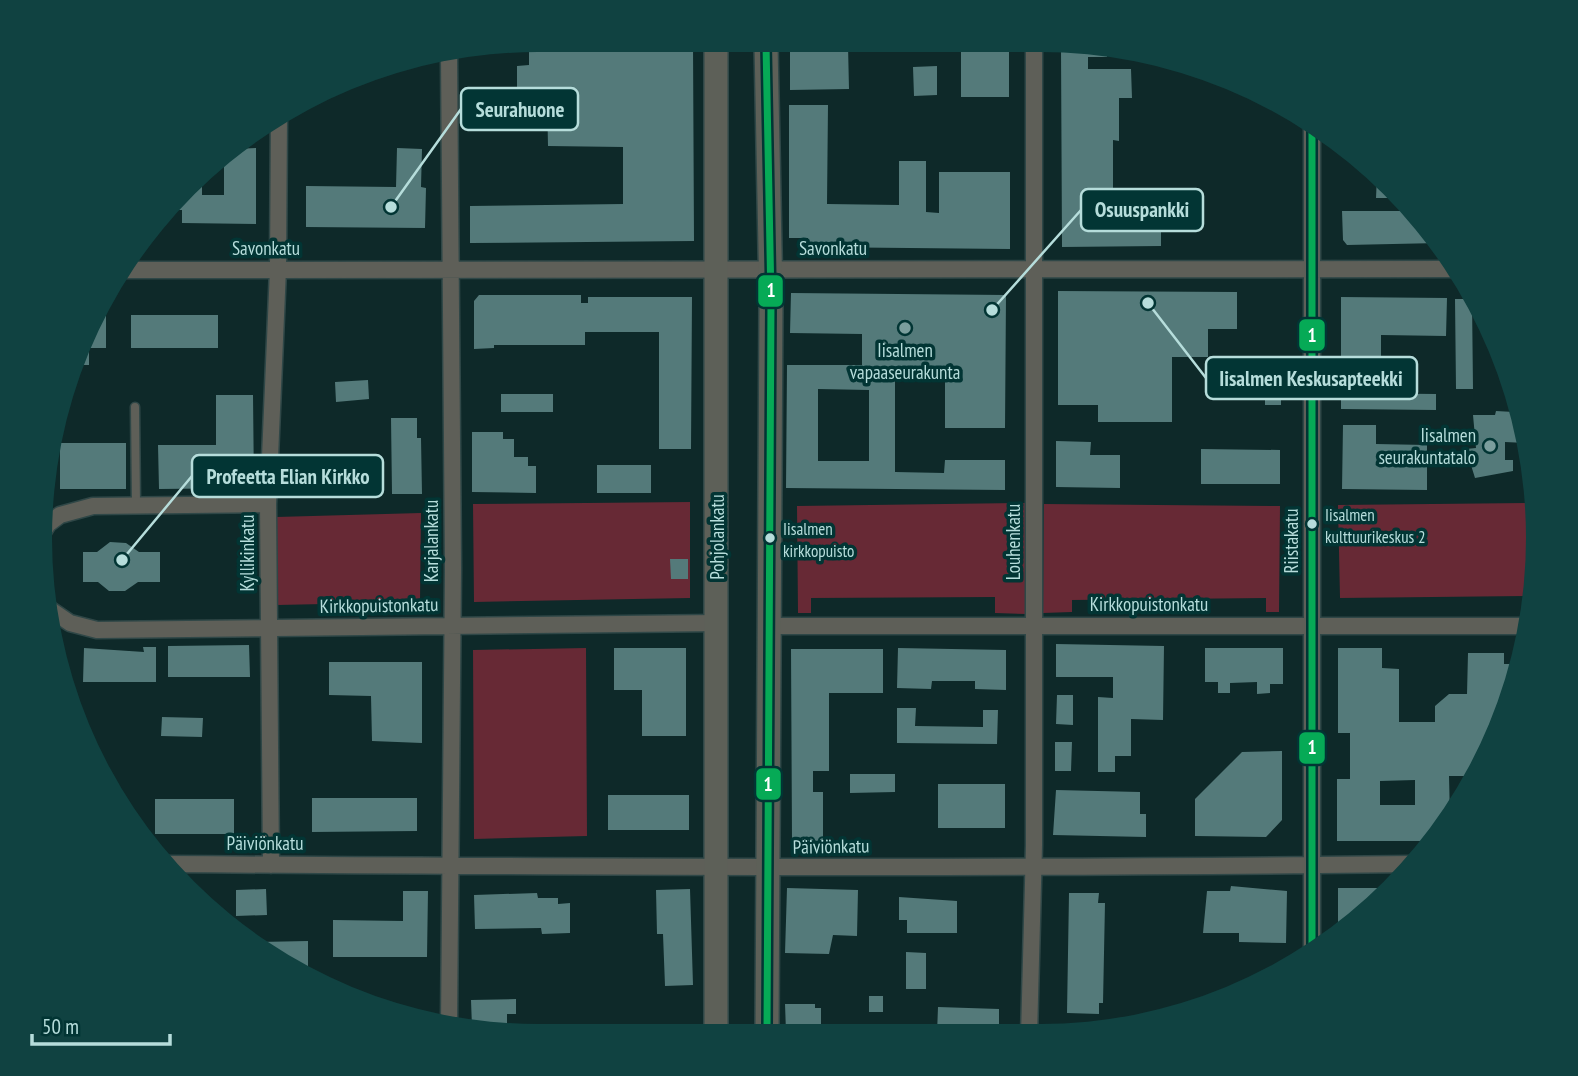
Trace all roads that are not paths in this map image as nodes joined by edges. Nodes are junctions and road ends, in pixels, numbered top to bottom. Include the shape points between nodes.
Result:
1 (716, 52) edge
2 (766, 52) edge
3 (1034, 52) edge
4 (449, 61) edge
5 (279, 128) edge
6 (1312, 135) edge
7 (717, 268) junction
8 (771, 268) junction
9 (278, 269) junction
10 (1445, 269) edge
11 (133, 270) edge
12 (1035, 270) junction
13 (1312, 270) junction
14 (449, 271) junction
15 (135, 407) dead end
16 (268, 504) junction
17 (136, 505) junction
18 (53, 521) edge
19 (59, 616) edge
20 (717, 623) junction
21 (452, 625) junction
22 (1034, 625) junction
23 (1312, 625) junction
24 (769, 626) junction
25 (1517, 626) edge
26 (271, 628) junction
27 (179, 864) edge
28 (448, 864) junction
29 (1399, 864) edge
30 (271, 865) junction
31 (1312, 865) junction
32 (1033, 866) junction
33 (716, 867) junction
34 (767, 868) junction
35 (1312, 941) edge
36 (449, 1015) edge
37 (716, 1024) edge
38 (767, 1024) edge
39 (1029, 1024) edge

1 - 7 main road, Pohjolankatu
2 - 8 main road
3 - 12 street, Louhenkatu
4 - 14 street, Karjalankatu
5 - 9 street, Kyllikinkatu
6 - 13 street, Riistakatu
7 - 8 street, Savonkatu
7 - 14 street, Savonkatu
7 - 20 main road, Pohjolankatu
8 - 12 street, Savonkatu
8 - 24 main road
9 - 11 street, Savonkatu
9 - 14 street, Savonkatu
9 - 16 street, Kyllikinkatu
10 - 13 street, Savonkatu
12 - 13 street, Savonkatu
12 - 22 street, Louhenkatu
13 - 23 street, Riistakatu
14 - 21 street, Karjalankatu
15 - 17 lane
16 - 17 street
16 - 26 street, Kyllikinkatu
17 - 18 street via 74,509
19 - 26 street, Kirkkopuistonkatu via 97,630
20 - 21 street, Kirkkopuistonkatu
20 - 33 main road, Pohjolankatu
21 - 26 street, Kirkkopuistonkatu
21 - 28 street, Karjalankatu
22 - 23 street, Kirkkopuistonkatu
22 - 24 street, Kirkkopuistonkatu
22 - 32 street, Louhenkatu
23 - 25 street, Kirkkopuistonkatu
23 - 31 street, Riistakatu
24 - 34 main road
26 - 30 street, Kyllikinkatu
27 - 30 street, Päiviönkatu
28 - 30 street, Päiviönkatu
28 - 33 street, Päiviönkatu
28 - 36 street, Karjalankatu
29 - 31 street, Päiviönkatu
31 - 32 street, Päiviönkatu
31 - 35 street, Riistakatu
32 - 34 street, Päiviönkatu
32 - 39 street, Louhenkatu
33 - 34 street, Päiviönkatu
33 - 37 main road, Pohjolankatu
34 - 38 main road

